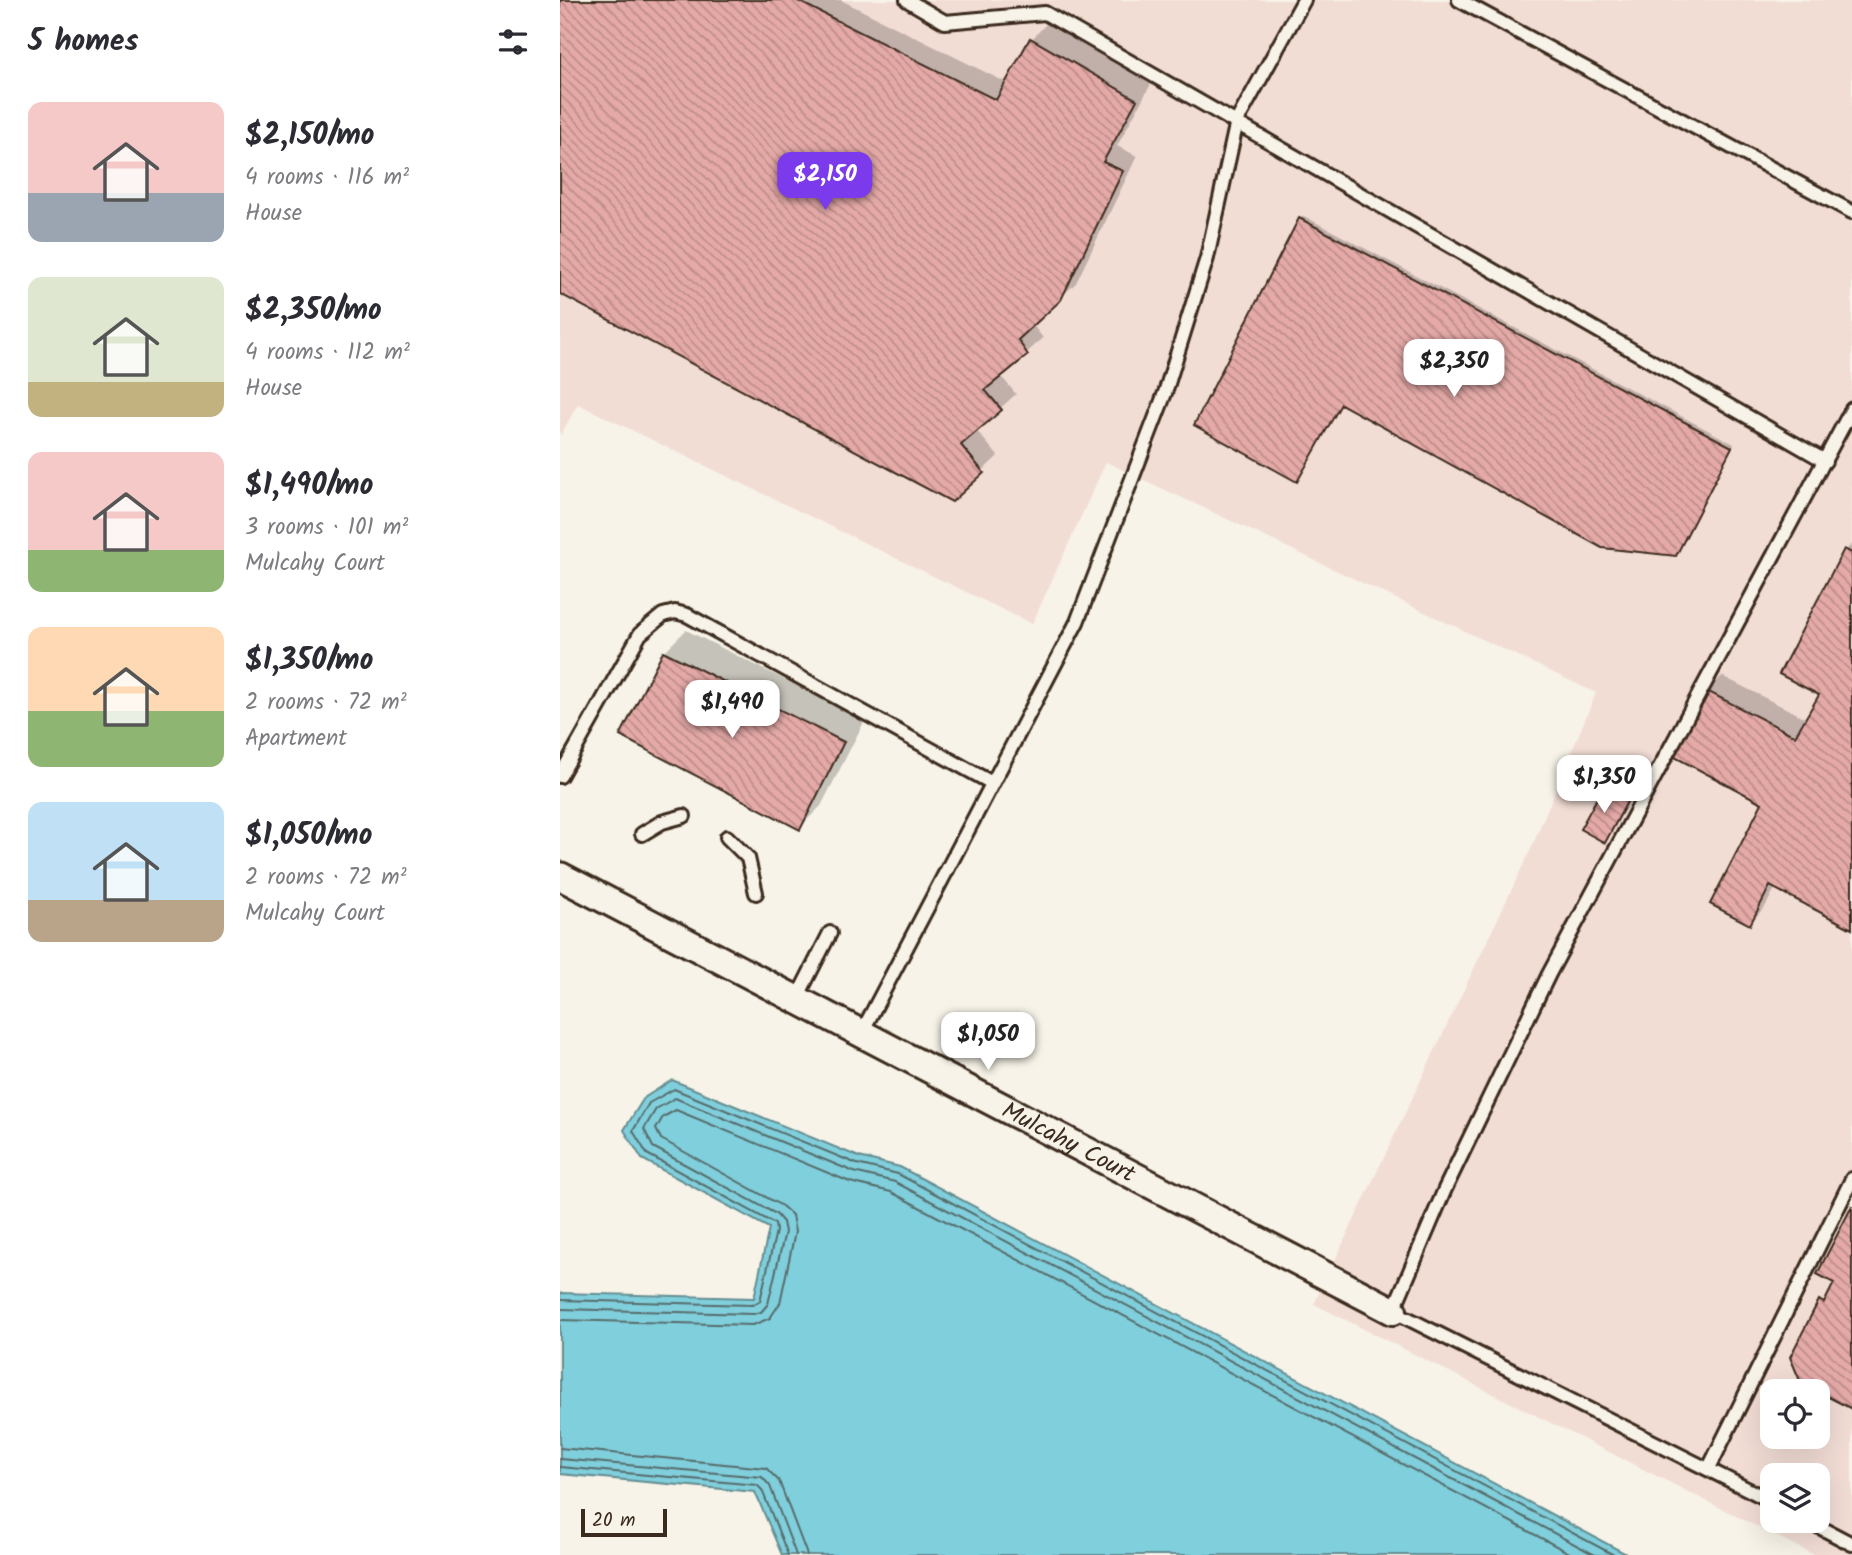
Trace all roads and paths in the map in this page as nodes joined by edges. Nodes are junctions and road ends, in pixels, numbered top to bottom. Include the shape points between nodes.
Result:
1 (907, 0) edge
2 (1304, 0) edge
3 (1459, 0) edge
4 (1237, 121) junction
5 (1852, 212) edge
6 (1852, 409) edge
7 (1825, 461) junction
8 (560, 776) edge
9 (992, 783) junction
10 (684, 816) dead end
11 (642, 834) dead end
12 (727, 837) dead end
13 (560, 876) edge
14 (756, 893) dead end
15 (830, 933) dead end
16 (797, 998) junction
17 (862, 1032) junction
18 (1852, 1179) edge
19 (1393, 1311) junction
20 (1709, 1468) junction
21 (1760, 1495) edge
22 (1830, 1532) edge
23 (1852, 1544) edge

1 - 4 lane via 945,22 1045,13
2 - 4 lane
3 - 5 lane
4 - 7 lane
4 - 9 lane via 1207,258 1166,393 1077,622
6 - 7 lane
7 - 19 lane via 1549,974 1445,1189
8 - 9 lane via 640,634 663,615 675,612
9 - 17 lane
10 - 11 lane
12 - 14 lane via 748,858
13 - 16 street, Mulcahy Court
15 - 16 lane
16 - 17 street, Mulcahy Court
17 - 19 street, Mulcahy Court
18 - 20 lane
19 - 20 lane
20 - 21 lane
22 - 23 lane

